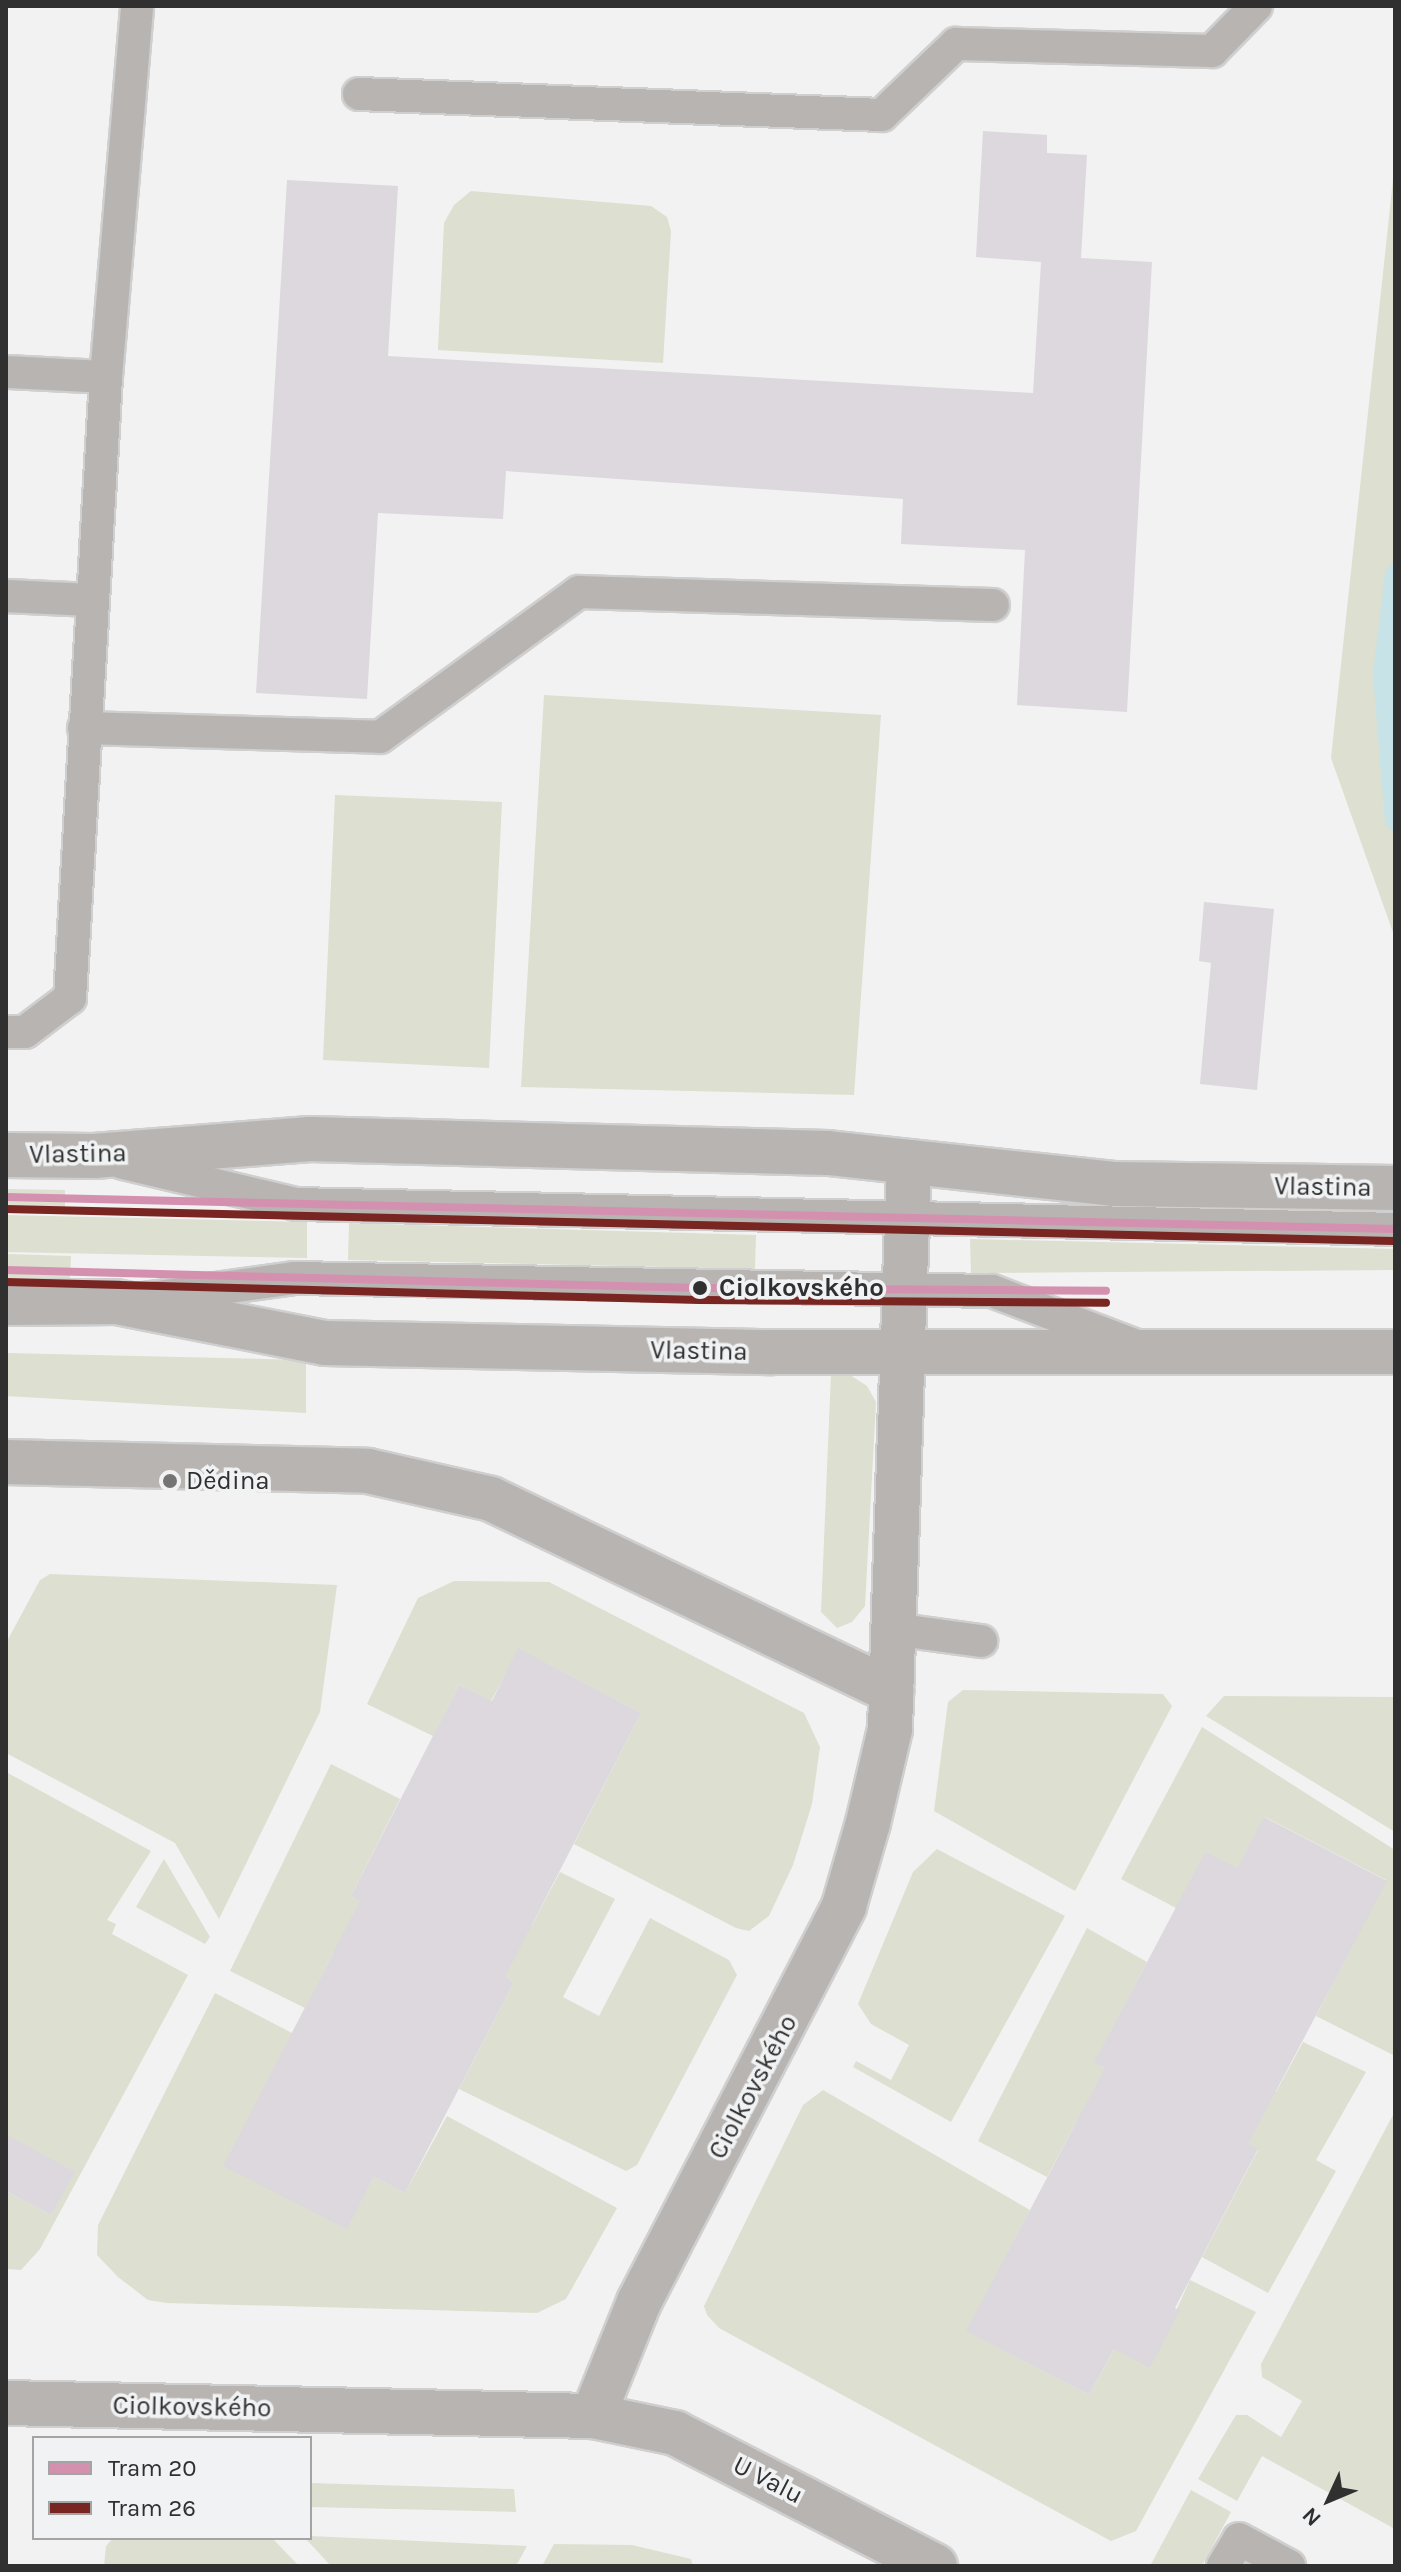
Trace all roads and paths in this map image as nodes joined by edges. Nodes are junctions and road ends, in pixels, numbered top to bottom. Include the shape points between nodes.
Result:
1 (137, 6) edge
2 (1256, 6) edge
3 (359, 94) dead end
4 (6, 372) edge
5 (106, 377) junction
6 (6, 596) edge
7 (91, 600) junction
8 (993, 605) dead end
9 (84, 728) junction
10 (6, 1032) edge
11 (6, 1155) edge
12 (94, 1156) junction
13 (909, 1162) junction
14 (1395, 1188) edge
15 (907, 1217) junction
16 (1395, 1229) edge
17 (905, 1291) junction
18 (116, 1302) junction
19 (6, 1303) edge
20 (903, 1352) junction
21 (1154, 1352) junction
22 (1395, 1352) edge
23 (6, 1462) edge
24 (893, 1629) junction
25 (981, 1641) dead end
26 (891, 1691) junction
27 (6, 2403) edge
28 (593, 2416) junction
29 (935, 2566) edge
30 (1223, 2566) edge
31 (1289, 2566) edge

1 - 5 lane
2 - 3 lane via 1212,51 956,44 882,115
4 - 5 lane
5 - 7 lane
6 - 7 lane
7 - 9 lane
8 - 9 lane via 579,592 380,737
9 - 10 lane via 70,998 25,1032
11 - 12 street, Vlastina
12 - 13 street, Vlastina via 310,1139 828,1153
12 - 15 lane via 296,1204
13 - 14 street, Vlastina via 1113,1184
13 - 15 street, Ciolkovského
15 - 16 lane
15 - 17 street, Ciolkovského
17 - 18 lane via 294,1278
17 - 20 street, Ciolkovského
17 - 21 lane via 992,1291
18 - 19 street, Vlastina
18 - 20 street, Vlastina via 325,1343
20 - 21 street, Vlastina
20 - 24 street, Ciolkovského
21 - 22 street, Vlastina
23 - 26 street via 368,1471 491,1499
24 - 25 lane
24 - 26 street, Ciolkovského
26 - 28 street, Ciolkovského via 890,1729 844,1906 639,2302
27 - 28 street, Ciolkovského
28 - 29 street, U Valu via 675,2433
30 - 31 lane via 1239,2539

